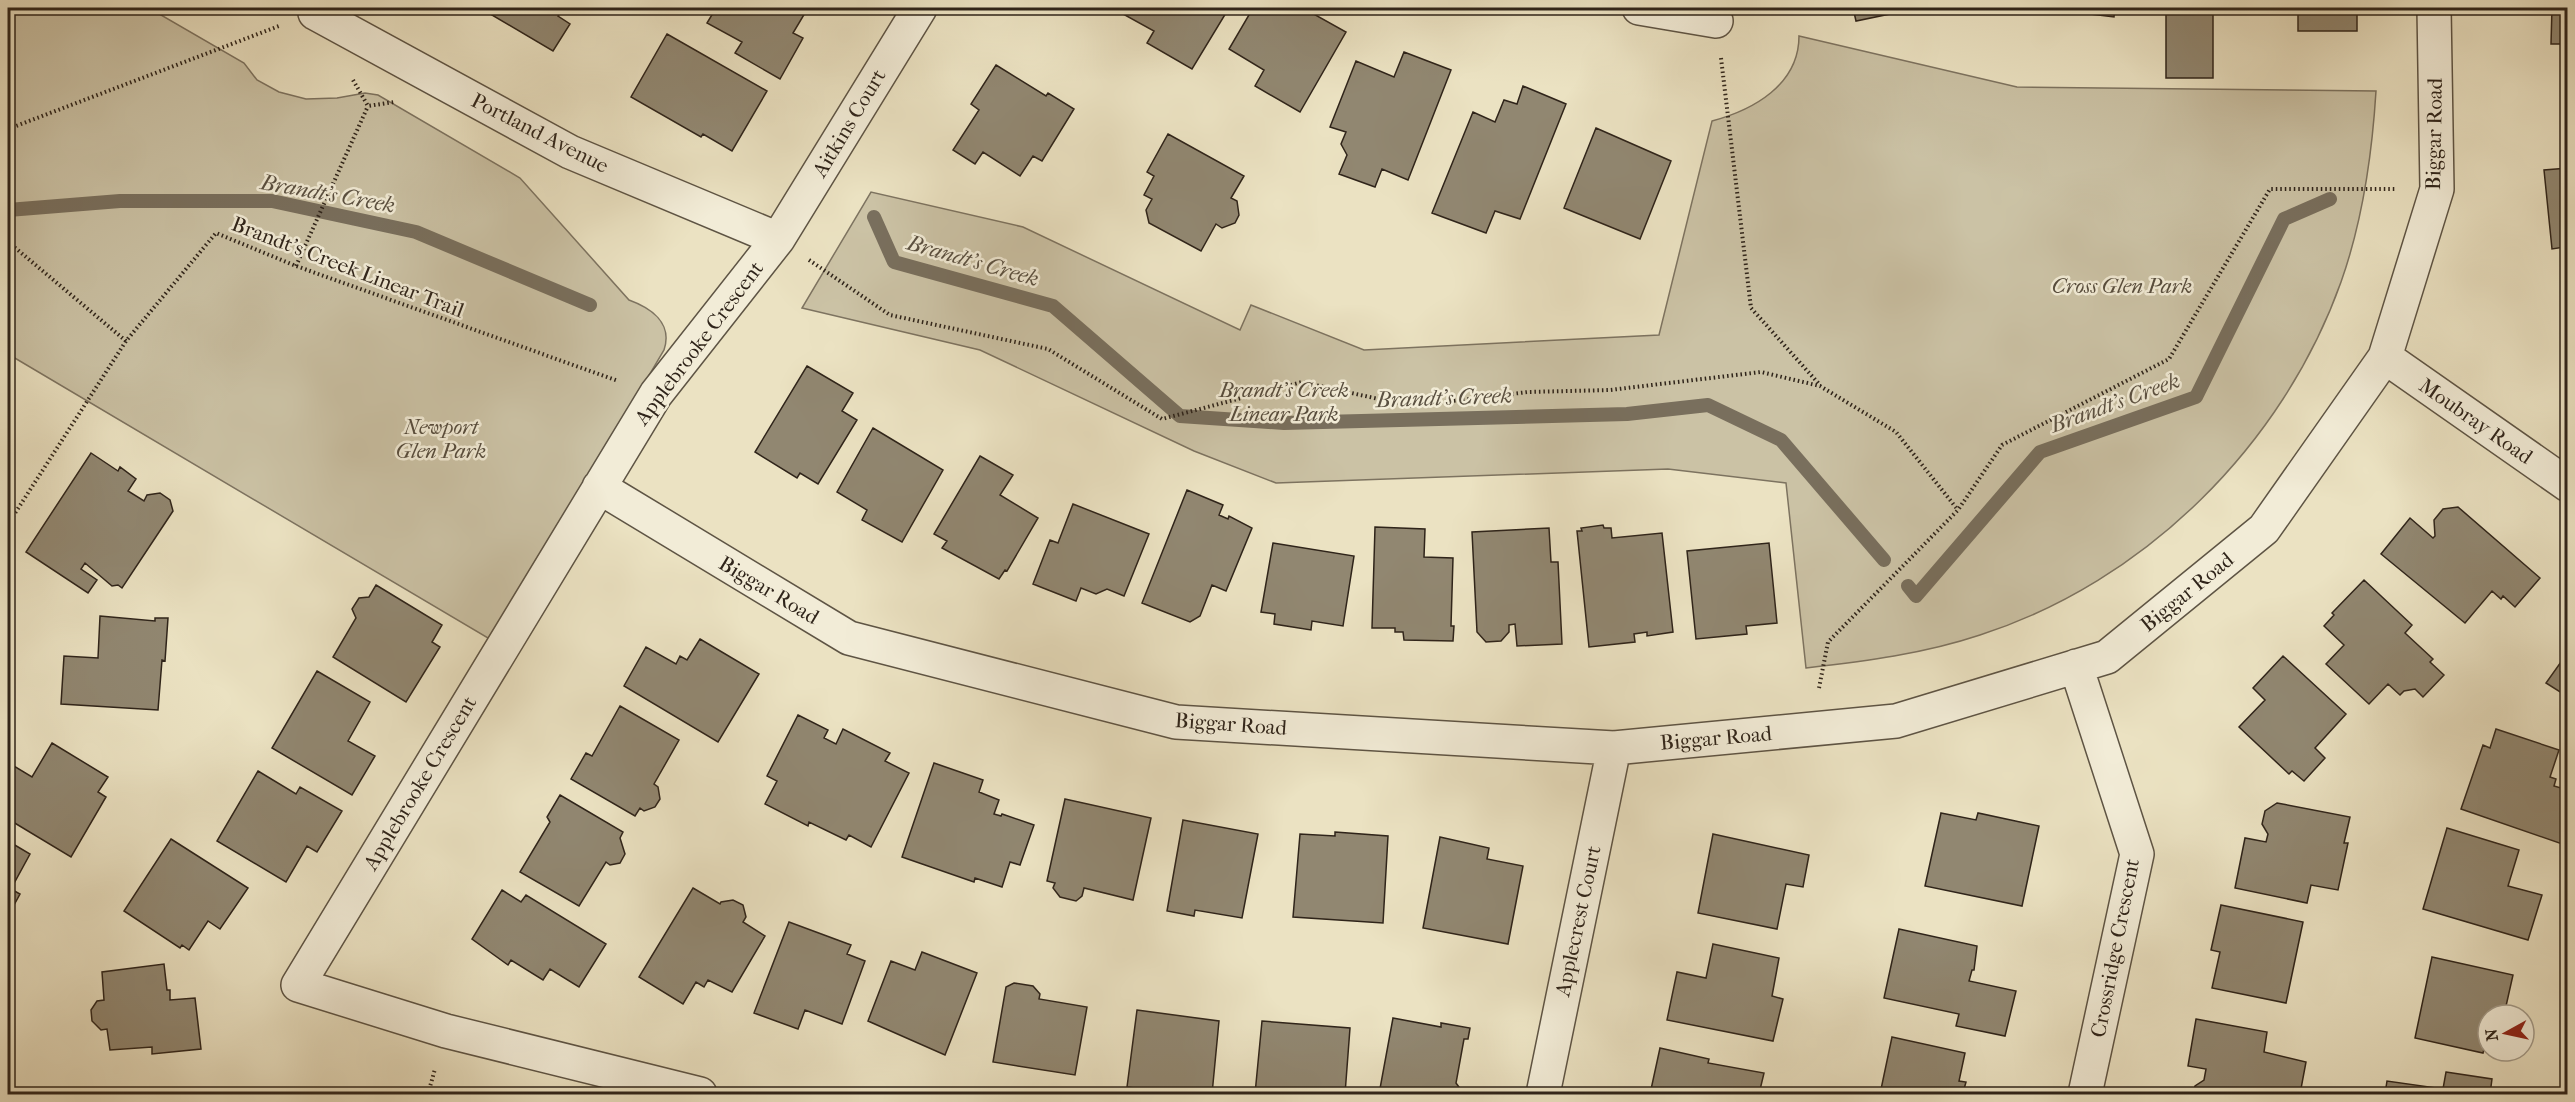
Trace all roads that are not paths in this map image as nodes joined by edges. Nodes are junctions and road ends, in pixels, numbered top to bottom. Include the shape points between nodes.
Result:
1 (920, 8) edge
2 (1639, 8) edge
3 (2434, 8) edge
4 (316, 10) edge
5 (1716, 21) road end
6 (778, 239) junction
7 (2385, 357) junction
8 (2568, 485) edge
9 (598, 487) junction
10 (2076, 666) junction
11 (1614, 748) junction
12 (700, 1095) edge
13 (1543, 1095) edge
14 (2085, 1095) edge

1 - 6 street, Aitkins Court
2 - 5 street
3 - 7 street, Biggar Road via 2437,189
4 - 6 street, Portland Avenue via 570,152
6 - 9 street, Applebrooke Crescent via 656,394
7 - 8 street, Moubray Road
7 - 10 street, Biggar Road via 2264,529 2107,657
9 - 11 street, Biggar Road via 849,638 1176,722
9 - 12 street, Applebrooke Crescent via 298,985 446,1031
10 - 11 street, Biggar Road via 1896,721
10 - 14 street, Crossridge Crescent via 2137,854
11 - 13 street, Applecrest Court

